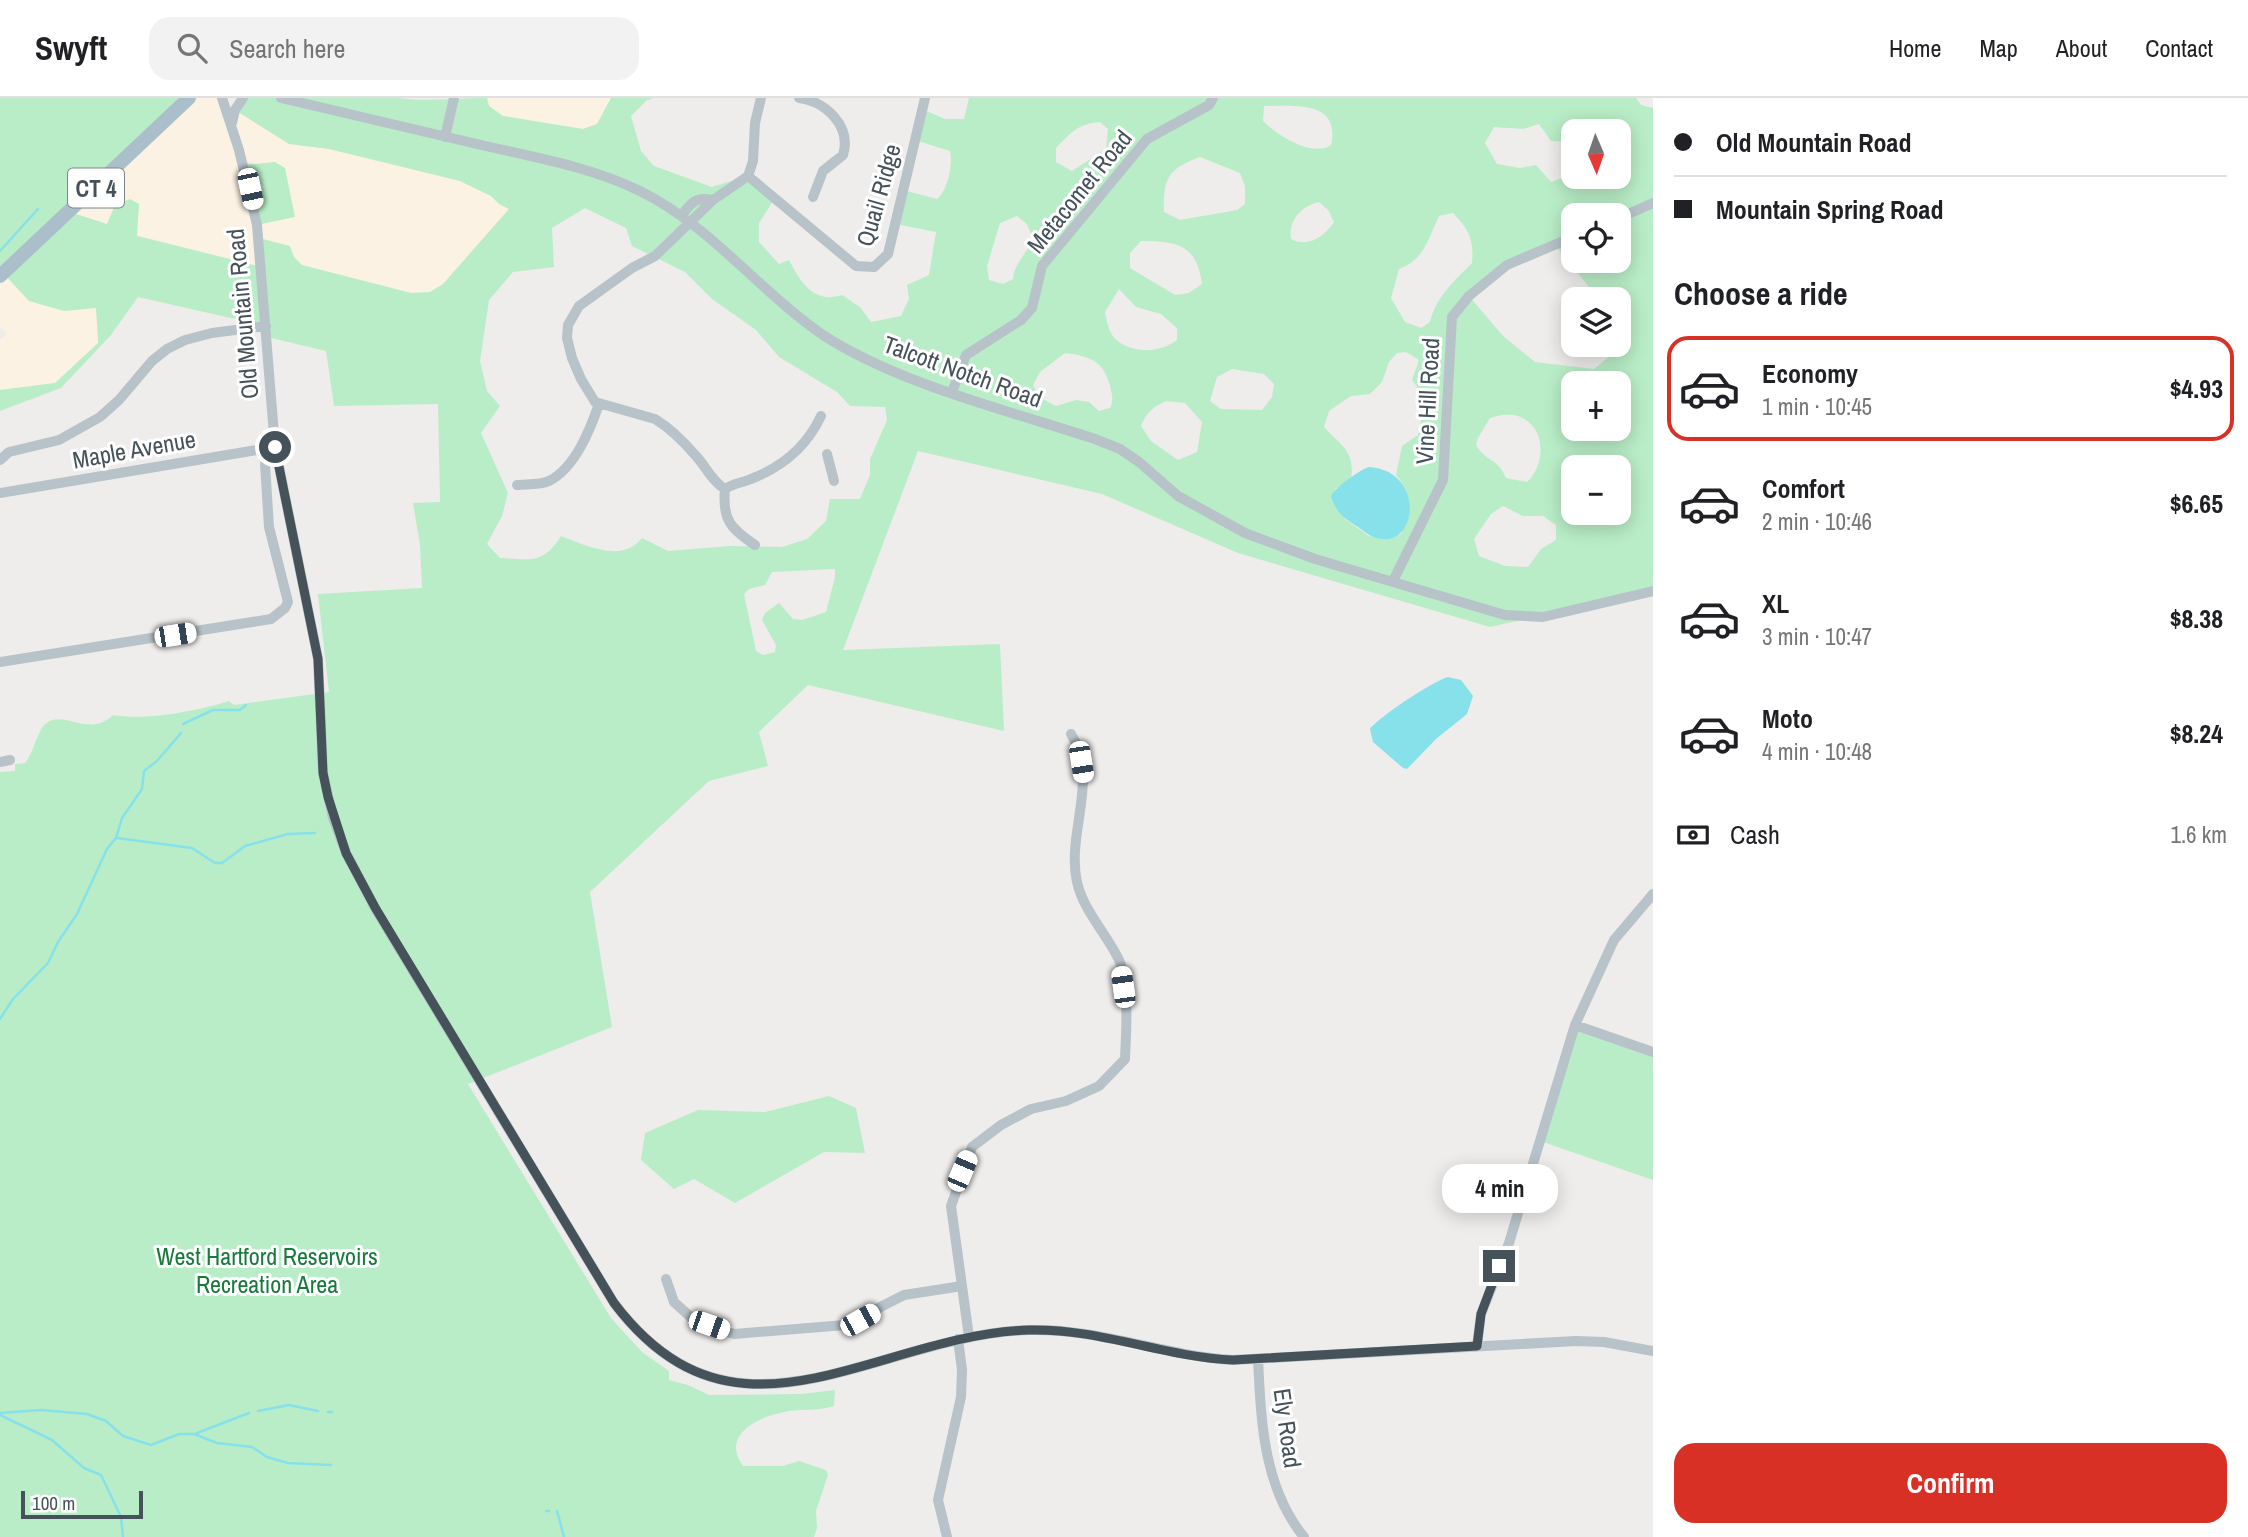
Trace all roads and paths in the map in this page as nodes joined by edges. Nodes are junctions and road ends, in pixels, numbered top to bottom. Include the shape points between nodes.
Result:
1 (189, 98) edge
2 (222, 98) edge
3 (243, 98) edge
4 (281, 98) edge
5 (454, 98) edge
6 (773, 98) edge
7 (799, 98) edge
8 (925, 98) edge
9 (1213, 98) edge
10 (761, 100) edge
11 (232, 126) junction
12 (445, 137) junction
13 (748, 176) junction
14 (813, 197) dead end
15 (1653, 203) edge
16 (1631, 213) edge
17 (686, 218) junction
18 (1561, 242) edge
19 (0, 276) edge
20 (266, 326) junction
21 (952, 392) junction
22 (599, 404) junction
23 (821, 416) dead end
24 (275, 447) junction
25 (827, 454) dead end
26 (0, 460) edge
27 (834, 481) dead end
28 (516, 485) dead end
29 (725, 489) junction
30 (0, 493) edge
31 (755, 545) dead end
32 (1393, 581) junction
33 (1653, 591) edge
34 (0, 662) edge
35 (1071, 734) dead end
36 (1653, 894) edge
37 (1575, 1025) junction
38 (1653, 1052) edge
39 (666, 1279) dead end
40 (962, 1286) junction
41 (963, 1338) junction
42 (1477, 1346) junction
43 (1653, 1351) edge
44 (1258, 1359) junction
45 (947, 1537) edge
46 (1304, 1537) edge

1 - 19 main road, CT 4
2 - 11 street, Old Mountain Road
3 - 11 street
4 - 12 street, Talcott Notch Road
5 - 12 street
6 - 10 street
7 - 14 street via 828,110 844,138 843,155 823,171
8 - 13 street, Quail Ridge via 888,254 874,267 856,266
9 - 21 street, Metacomet Road via 1209,105 1147,139 1042,265 1032,308 966,355
10 - 13 street
11 - 20 street, Old Mountain Road via 257,225
12 - 17 street, Talcott Notch Road via 591,171 642,192
13 - 17 street
15 - 16 street
17 - 21 street, Talcott Notch Road via 804,322 881,366
17 - 22 street via 655,256 579,306 568,325 572,358
18 - 32 street, Vine Hill Road via 1507,265 1469,296 1452,317 1443,480
20 - 24 street, Old Mountain Road
20 - 26 street via 222,331 167,349 100,417 59,440 9,452
21 - 32 street, Talcott Notch Road via 1120,449 1178,496 1245,534
22 - 28 street via 576,455 555,477
22 - 29 street via 662,423 698,458 712,481
23 - 29 street via 788,459
24 - 30 street, Maple Avenue
24 - 34 street via 265,464 269,527 287,594 279,614 271,619
24 - 41 street, Old Mountain Road via 318,659 323,773 346,853 630,1325 681,1366 714,1379 750,1384 839,1372
25 - 27 street
29 - 31 street via 728,522
32 - 33 street, Talcott Notch Road via 1525,617 1543,617
35 - 40 street via 1084,778 1076,834 1077,882 1120,960 1127,1014 1125,1059 1099,1086 1031,1110 1000,1125 972,1147 951,1206
36 - 37 street via 1614,940
37 - 38 street
37 - 42 street via 1508,1243 1481,1314
39 - 40 street via 674,1302 695,1321 734,1334 845,1325 904,1295
40 - 41 street
41 - 44 street, Old Mountain Road via 1054,1330 1192,1357
41 - 45 street via 961,1397 939,1500
42 - 43 street, Old Mountain Road via 1584,1341
42 - 44 street, Old Mountain Road
44 - 46 street, Ely Road via 1268,1461 1283,1503

